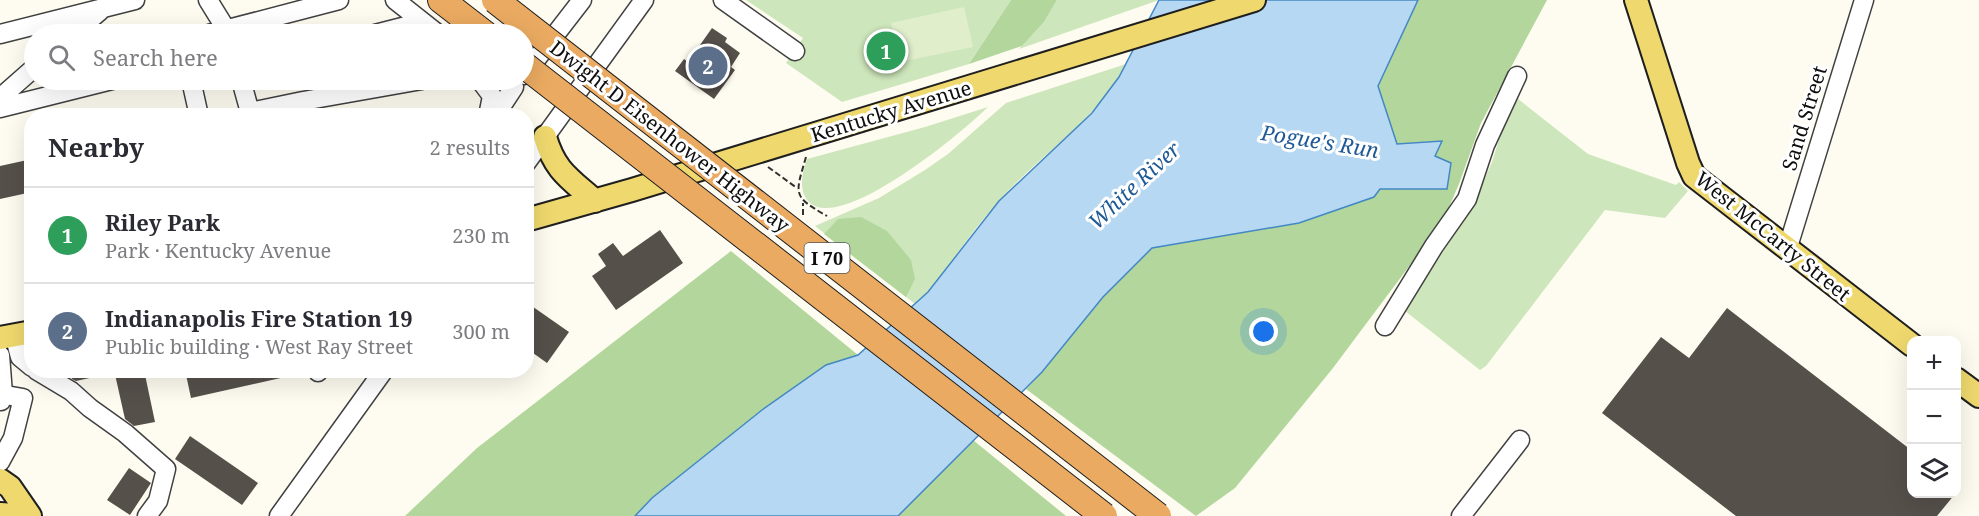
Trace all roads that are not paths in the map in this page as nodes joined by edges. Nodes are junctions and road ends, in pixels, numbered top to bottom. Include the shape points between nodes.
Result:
1 (135, 0) edge
2 (208, 0) edge
3 (339, 0) edge
4 (395, 0) edge
5 (441, 0) edge
6 (495, 0) edge
7 (582, 0) edge
8 (644, 0) edge
9 (723, 0) edge
10 (1254, 0) edge
11 (1636, 0) edge
12 (1864, 0) edge
13 (104, 8) junction
14 (422, 22) junction
15 (54, 24) edge
16 (85, 24) edge
17 (223, 24) edge
18 (256, 24) edge
19 (414, 24) edge
20 (425, 24) edge
21 (472, 24) edge
22 (526, 24) edge
23 (534, 30) edge
24 (24, 31) edge
25 (0, 34) edge
26 (795, 51) dead end
27 (534, 60) edge
28 (1517, 76) dead end
29 (24, 77) edge
30 (534, 88) edge
31 (72, 90) edge
32 (192, 90) edge
33 (244, 90) edge
34 (380, 90) edge
35 (488, 90) edge
36 (501, 90) edge
37 (512, 90) edge
38 (492, 96) junction
39 (0, 98) edge
40 (0, 108) edge
41 (197, 108) edge
42 (248, 108) edge
43 (305, 108) edge
44 (490, 108) edge
45 (500, 108) edge
46 (545, 137) junction
47 (534, 152) edge
48 (595, 201) junction
49 (534, 218) edge
50 (1787, 250) junction
51 (1385, 326) dead end
52 (15, 335) edge
53 (1907, 342) edge
54 (0, 355) edge
55 (24, 360) edge
56 (49, 378) edge
57 (378, 378) edge
58 (1961, 383) edge
59 (1, 396) edge
60 (1979, 396) edge
61 (8, 426) edge
62 (1520, 440) dead end
63 (1086, 459) junction
64 (0, 462) edge
65 (0, 480) edge
66 (0, 514) edge
67 (30, 516) edge
68 (147, 516) edge
69 (279, 516) edge
70 (1104, 516) edge
71 (1158, 516) edge
72 (1168, 516) edge
73 (1461, 516) edge

1 - 13 street
2 - 17 street
3 - 18 street
4 - 14 street
5 - 21 highway
6 - 22 highway, Dwight D Eisenhower Highway / I 70, bridge
7 - 27 street
8 - 46 street
9 - 26 street
10 - 48 main road, Kentucky Avenue
11 - 50 main road, West McCarty Street via 1690,170
12 - 50 street, Sand Street
13 - 15 street
13 - 16 street
14 - 19 street
14 - 20 street
23 - 63 highway, Dwight D Eisenhower Highway / I 70, bridge
24 - 25 street
28 - 51 street via 1485,145 1467,199
29 - 39 street
30 - 70 highway, Dwight D Eisenhower Highway / I 70, bridge
31 - 40 street
32 - 41 street
33 - 42 street
34 - 43 street
35 - 38 street
36 - 38 street
37 - 45 street
38 - 44 street
46 - 47 street
46 - 48 main road via 550,155 565,176
48 - 49 main road, Kentucky Avenue
50 - 53 main road, West McCarty Street
52 - 55 street
54 - 59 street
56 - 68 street via 125,433 166,469 159,501
57 - 69 street
58 - 60 main road
59 - 61 street via 23,398
61 - 64 street via 14,438
62 - 73 street
63 - 71 highway, Dwight D Eisenhower Highway / I 70, bridge
63 - 72 highway, bridge
65 - 67 main road via 10,487
66 - 67 main road

